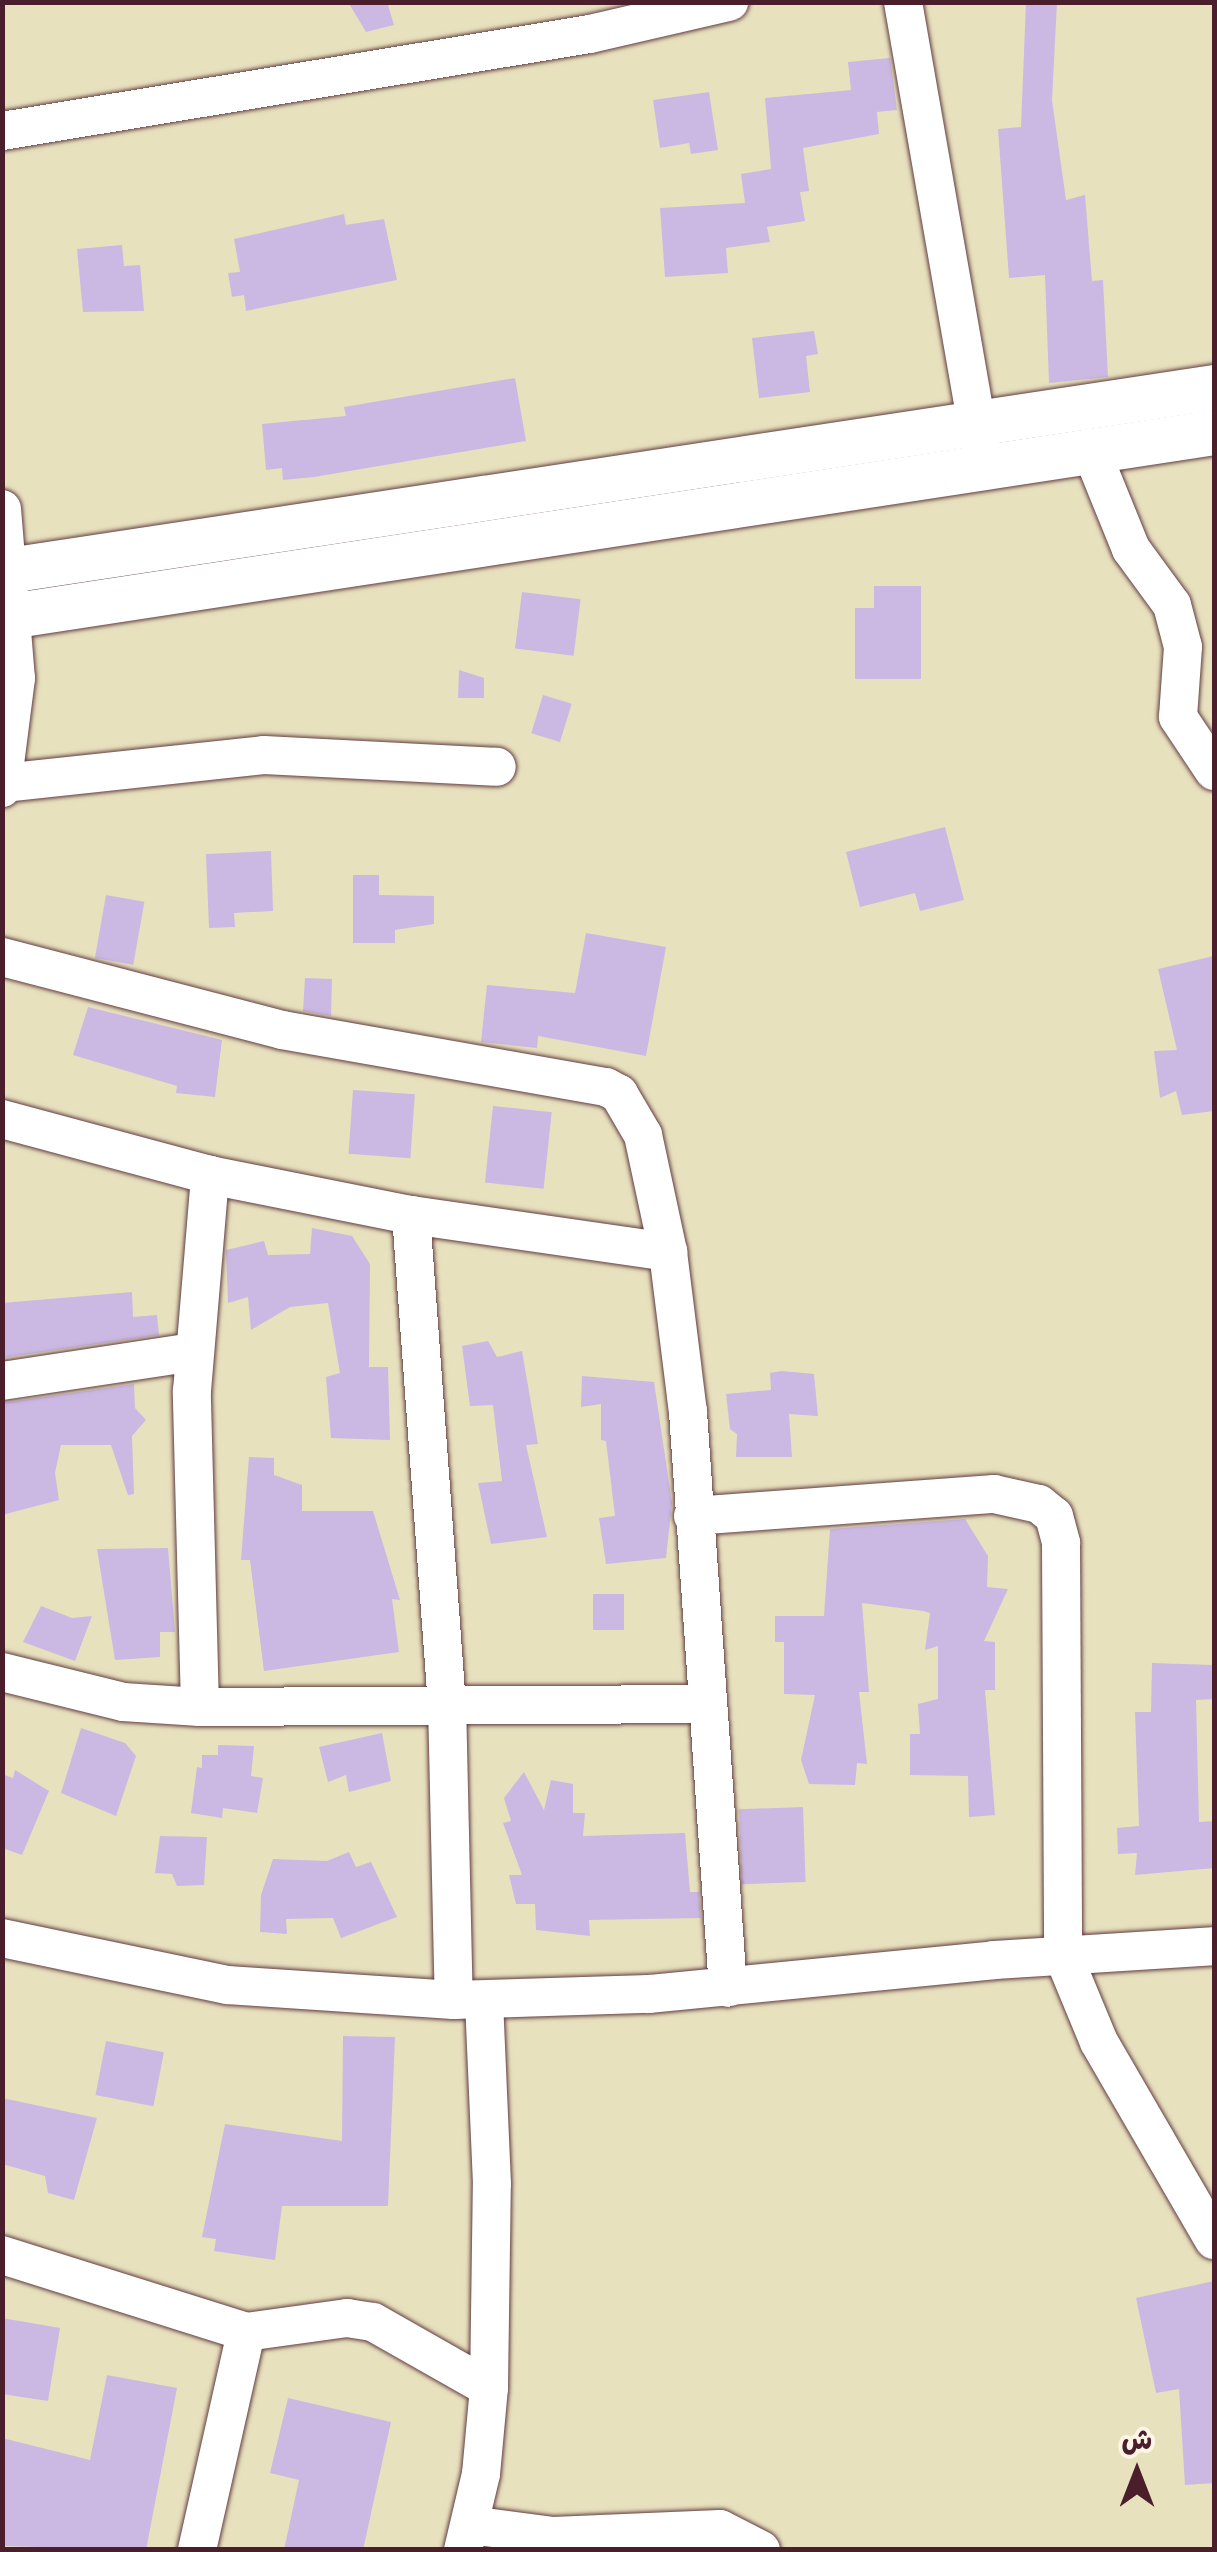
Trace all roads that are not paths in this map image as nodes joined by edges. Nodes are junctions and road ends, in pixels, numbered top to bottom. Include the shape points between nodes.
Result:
1 (729, 2) edge
2 (903, 2) edge
3 (587, 18) edge
4 (2, 132) edge
5 (1214, 387) edge
6 (1214, 432) edge
7 (980, 442) junction
8 (1090, 448) junction
9 (2, 509) edge
10 (6, 571) edge
11 (8, 616) edge
12 (497, 767) dead end
13 (1214, 770) edge
14 (3, 785) edge
15 (2, 957) edge
16 (2, 1119) edge
17 (210, 1174) junction
18 (411, 1214) junction
19 (668, 1252) junction
20 (194, 1352) junction
21 (2, 1381) edge
22 (693, 1516) junction
23 (2, 1672) edge
24 (447, 1702) junction
25 (706, 1704) junction
26 (200, 1707) junction
27 (2, 1938) edge
28 (1214, 1946) edge
29 (1063, 1955) junction
30 (728, 1988) junction
31 (469, 2000) junction
32 (1214, 2240) edge
33 (2, 2255) edge
34 (246, 2332) junction
35 (489, 2388) junction
36 (466, 2537) edge
37 (197, 2550) edge
38 (761, 2550) edge

1 - 3 street
2 - 7 street
3 - 4 street
5 - 7 street
6 - 8 street
7 - 8 street
7 - 10 street
7 - 11 street
8 - 13 street via 1130,548 1172,604 1183,647 1178,717
9 - 10 street
10 - 11 street
11 - 14 street via 14,705
12 - 14 street via 264,755
15 - 19 street via 282,1030 606,1087 619,1094 642,1135
16 - 17 street
17 - 18 street
17 - 20 street
18 - 19 street
18 - 24 street
19 - 22 street
20 - 21 street
20 - 26 street
22 - 25 street
22 - 29 street via 994,1494 1039,1504 1054,1516 1061,1544
23 - 26 street via 123,1702
24 - 25 street
24 - 26 street
24 - 31 street
25 - 30 street
27 - 31 street via 227,1984 360,1999
28 - 29 street
29 - 30 street
29 - 32 street via 1100,2042
30 - 31 street
31 - 35 street via 492,2184
33 - 34 street
34 - 35 street via 348,2318 374,2322
34 - 37 street
35 - 36 street
36 - 38 street via 720,2529

